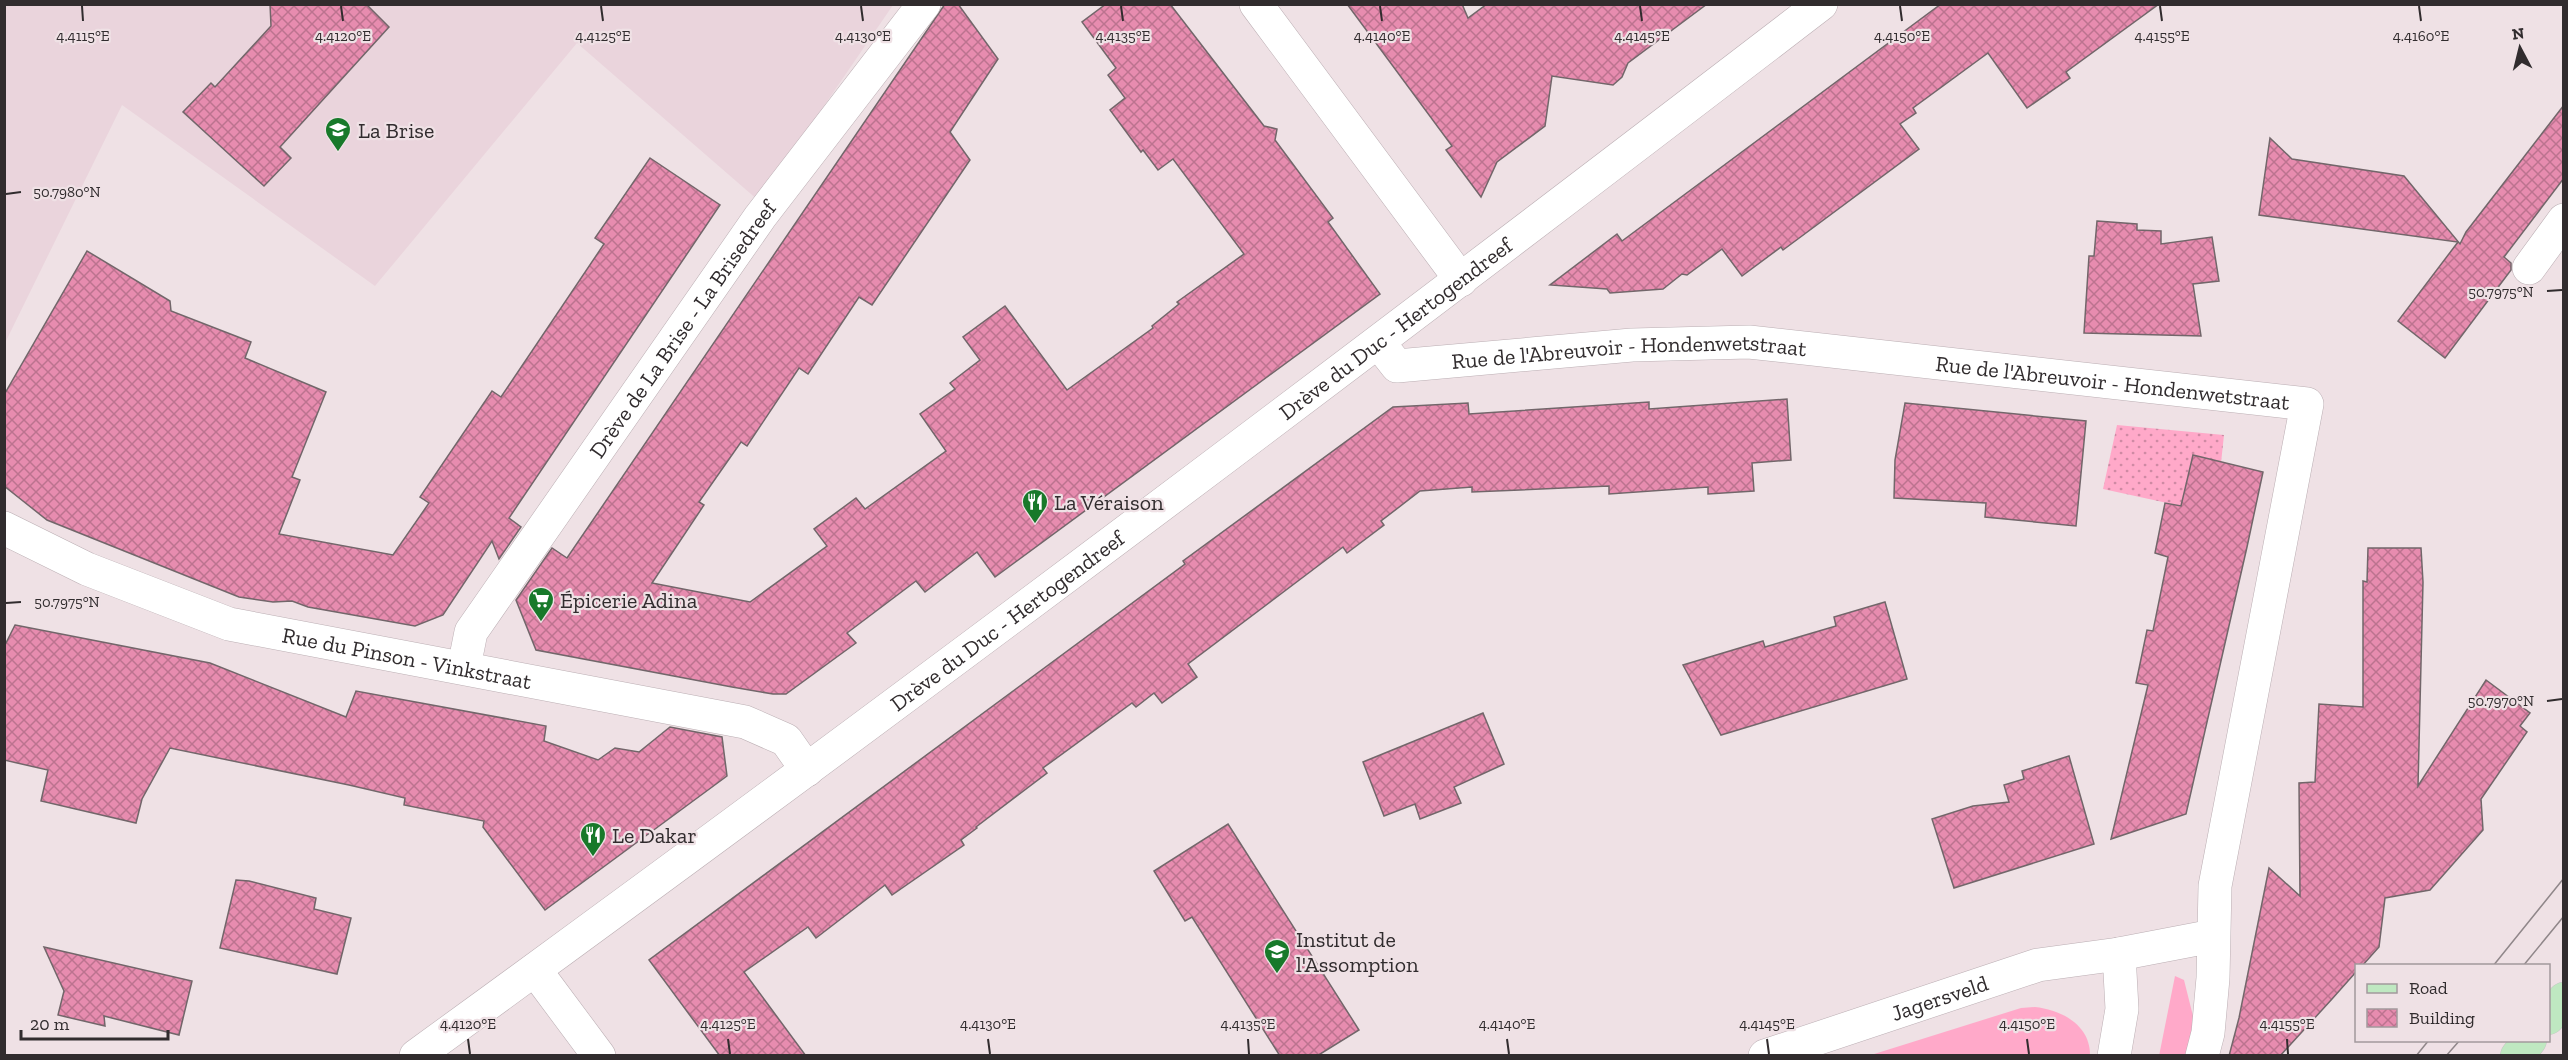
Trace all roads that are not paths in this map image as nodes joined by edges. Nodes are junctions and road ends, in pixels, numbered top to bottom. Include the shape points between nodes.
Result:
1 (924, 4) edge
2 (1256, 4) edge
3 (1821, 4) edge
4 (2564, 220) edge
5 (2529, 268) dead end
6 (1461, 280) junction
7 (1379, 343) junction
8 (4, 528) edge
9 (464, 667) junction
10 (807, 770) junction
11 (2213, 936) junction
12 (2119, 954) junction
13 (535, 970) junction
14 (2564, 999) edge
15 (2550, 1016) edge
16 (2529, 1042) edge
17 (416, 1056) edge
18 (598, 1056) edge
19 (1765, 1056) edge
20 (2114, 1056) edge
21 (2202, 1056) edge
22 (2517, 1056) edge

1 - 9 street, Drève de La Brise - La Brisedreef via 760,217 484,612 471,632
2 - 6 street
3 - 6 street, Drève du Duc - Hertogendreef
4 - 5 street
6 - 7 street, Drève du Duc - Hertogendreef
7 - 10 street, Drève du Duc - Hertogendreef
7 - 11 street, Rue de l'Abreuvoir - Hondenwetstraat via 1397,366 1632,345 1749,342 2307,405 2215,885
8 - 9 street, Rue du Pinson - Vinkstraat via 87,569 229,624
9 - 10 street, Rue du Pinson - Vinkstraat via 745,722 786,740
10 - 13 street, Drève du Duc - Hertogendreef
11 - 12 street, Jagersveld
11 - 21 street, Rue de l'Abreuvoir - Hondenwetstraat via 2208,1033
12 - 19 street, Jagersveld via 2037,965
12 - 20 street via 2122,1009
13 - 17 street, Drève du Duc - Hertogendreef
13 - 18 street
14 - 15 main road
16 - 22 main road

